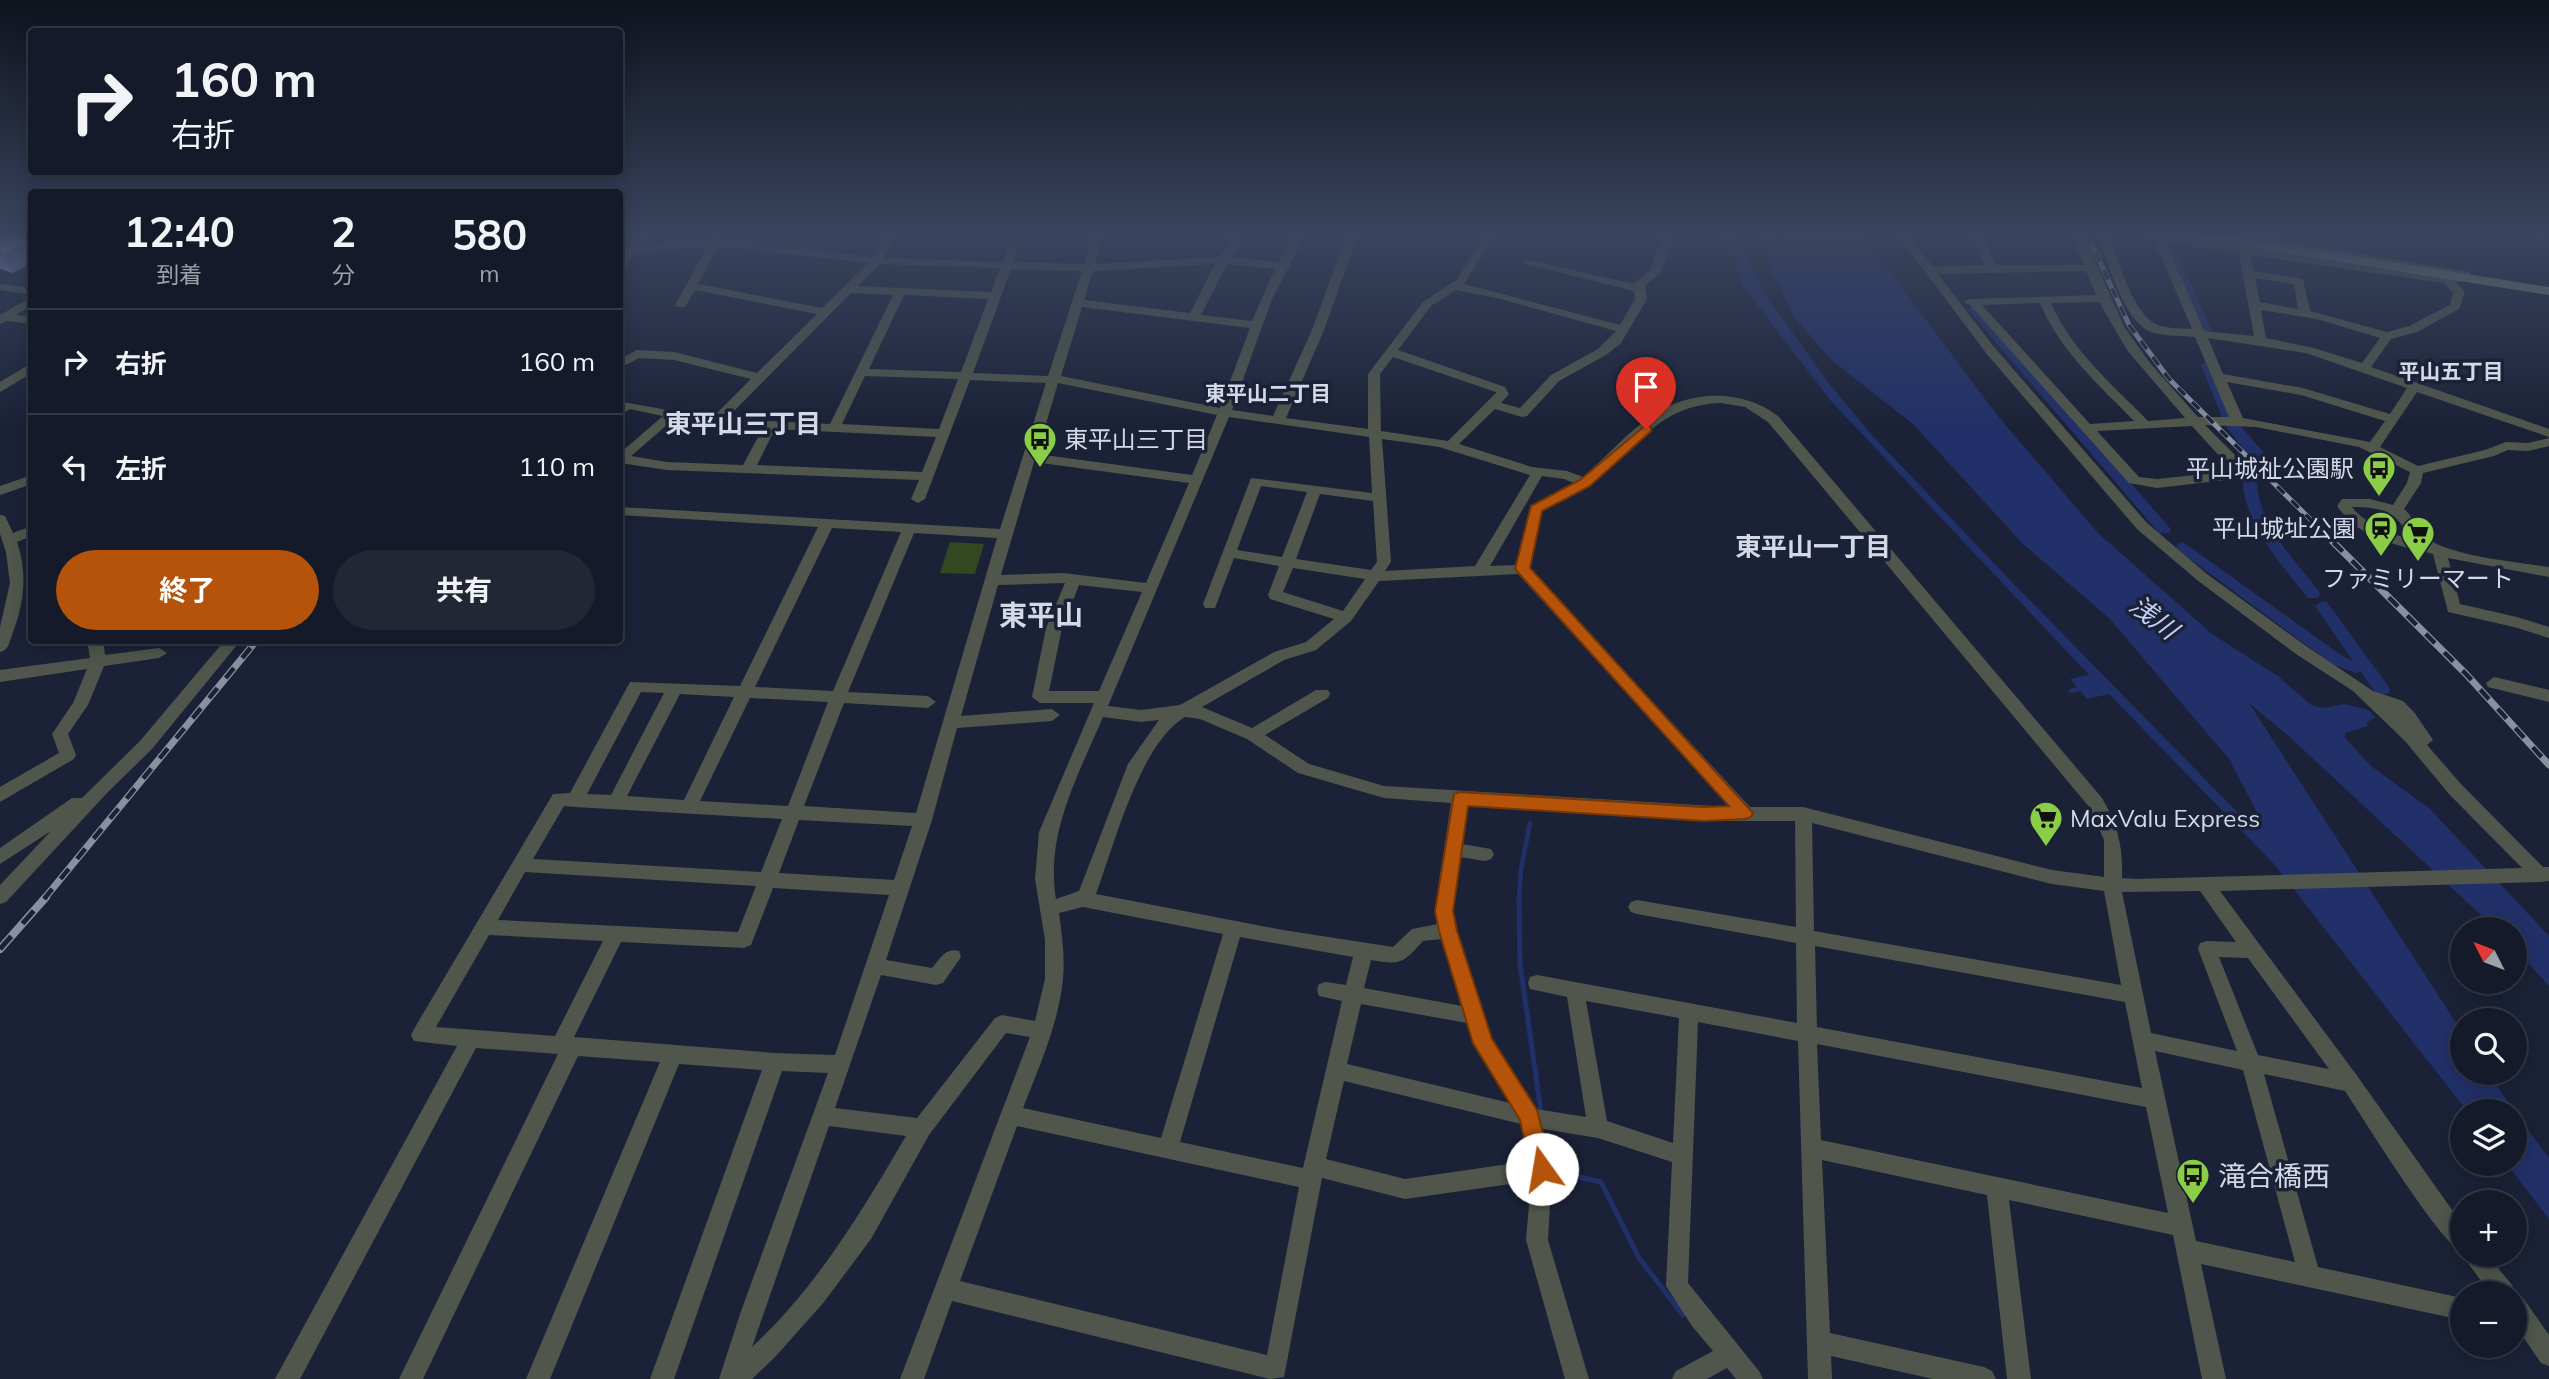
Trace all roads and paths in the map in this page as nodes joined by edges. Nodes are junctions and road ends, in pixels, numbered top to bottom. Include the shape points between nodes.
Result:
1 (684, 298) edge
2 (754, 298) edge
3 (839, 298) edge
4 (897, 298) edge
5 (993, 298) edge
6 (1078, 298) edge
7 (1203, 298) edge
8 (1267, 298) edge
9 (1330, 298) edge
10 (1436, 298) edge
11 (1511, 298) edge
12 (1641, 298) edge
13 (1950, 298) edge
14 (2082, 298) edge
15 (2103, 298) edge
16 (2129, 298) edge
17 (2185, 298) edge
18 (2253, 298) edge
19 (2302, 298) edge
20 (2457, 298) edge
21 (2044, 299) junction
22 (1952, 301) junction
23 (28, 302) edge
24 (1973, 302) junction
25 (1077, 303) junction
26 (681, 305) dead end
27 (2255, 305) junction
28 (824, 312) junction
29 (2305, 313) junction
30 (1194, 317) junction
31 (3, 318) edge
32 (28, 321) edge
33 (1256, 325) junction
34 (1624, 330) junction
35 (2201, 335) junction
36 (2387, 335) junction
37 (2261, 341) junction
38 (1392, 352) junction
39 (623, 362) edge
40 (2365, 367) junction
41 (28, 370) edge
42 (863, 372) junction
43 (964, 375) junction
44 (759, 377) junction
45 (2220, 377) junction
46 (1054, 379) junction
47 (2414, 387) junction
48 (0, 388) edge
49 (1493, 404) junction
50 (623, 408) edge
51 (1225, 413) junction
52 (671, 415) junction
53 (2393, 419) junction
54 (1278, 420) junction
55 (2195, 421) junction
56 (2237, 421) junction
57 (715, 422) junction
58 (771, 425) junction
59 (2145, 425) junction
60 (834, 428) junction
61 (2088, 428) junction
62 (944, 433) junction
63 (1375, 433) junction
64 (2549, 433) edge
65 (2549, 442) edge
66 (1451, 445) junction
67 (2373, 448) junction
68 (623, 456) edge
69 (1029, 457) junction
70 (623, 459) edge
71 (748, 469) junction
72 (2417, 470) junction
73 (1538, 472) junction
74 (927, 476) junction
75 (28, 480) edge
76 (1196, 480) junction
77 (1585, 483) junction
78 (1315, 489) junction
79 (0, 491) edge
80 (1380, 498) junction
81 (918, 499) dead end
82 (2396, 510) junction
83 (623, 511) edge
84 (0, 519) edge
85 (827, 524) junction
86 (909, 528) junction
87 (28, 532) edge
88 (1005, 534) junction
89 (11, 539) junction
90 (2439, 551) junction
91 (1229, 553) junction
92 (1289, 562) junction
93 (1522, 569) junction
94 (1481, 570) junction
95 (2549, 572) edge
96 (1375, 576) junction
97 (1074, 579) junction
98 (992, 580) junction
99 (1149, 588) junction
100 (1210, 604) dead end
101 (1346, 617) junction
102 (2549, 633) edge
103 (96, 644) edge
104 (231, 644) edge
105 (0, 646) edge
106 (159, 653) dead end
107 (98, 662) junction
108 (0, 676) edge
109 (2494, 683) dead end
110 (675, 688) junction
111 (744, 691) junction
112 (1322, 694) dead end
113 (2370, 696) junction
114 (2549, 696) edge
115 (838, 697) junction
116 (928, 702) dead end
117 (1100, 704) junction
118 (1182, 711) junction
119 (1052, 715) dead end
120 (952, 723) junction
121 (1253, 735) junction
122 (102, 787) junction
123 (2469, 792) dead end
124 (0, 795) edge
125 (1460, 799) junction
126 (575, 800) junction
127 (616, 802) junction
128 (689, 806) junction
129 (795, 813) junction
130 (1745, 813) junction
131 (1803, 814) junction
132 (923, 820) junction
133 (1451, 849) junction
134 (1485, 854) dead end
135 (0, 858) edge
136 (521, 865) junction
137 (2544, 875) edge
138 (768, 879) junction
139 (2209, 884) junction
140 (2112, 886) junction
141 (901, 888) junction
142 (0, 897) edge
143 (1081, 899) junction
144 (1637, 906) dead end
145 (1049, 908) junction
146 (486, 927) junction
147 (1234, 927) junction
148 (1448, 931) junction
149 (615, 935) junction
150 (1806, 936) junction
151 (2254, 950) junction
152 (1363, 952) junction
153 (952, 957) dead end
154 (875, 966) junction
155 (1537, 983) dead end
156 (1326, 990) dead end
157 (1575, 990) junction
158 (1354, 995) junction
159 (2133, 995) junction
160 (1689, 1012) junction
161 (1473, 1016) junction
162 (1042, 1031) junction
163 (1807, 1032) junction
164 (471, 1039) junction
165 (2142, 1040) junction
166 (567, 1045) junction
167 (673, 1054) junction
168 (775, 1062) junction
169 (842, 1064) junction
170 (2252, 1065) junction
171 (1337, 1070) junction
172 (2351, 1083) junction
173 (2154, 1099) junction
174 (1012, 1115) junction
175 (823, 1116) junction
176 (1530, 1117) junction
177 (922, 1128) junction
178 (1598, 1128) junction
179 (1168, 1148) junction
180 (1813, 1148) junction
181 (1682, 1156) junction
182 (1542, 1169) junction
183 (1314, 1173) junction
184 (1997, 1188) junction
185 (2450, 1225) edge
186 (2181, 1226) junction
187 (2187, 1250) junction
188 (2483, 1267) edge
189 (2309, 1275) junction
190 (2494, 1281) edge
191 (947, 1289) junction
192 (2450, 1306) edge
193 (2527, 1327) edge
194 (1819, 1342) junction
195 (1731, 1353) junction
196 (2549, 1355) edge
197 (287, 1379) edge
198 (411, 1379) edge
199 (538, 1379) edge
200 (662, 1379) edge
201 (733, 1379) edge
202 (912, 1379) edge
203 (1577, 1379) edge
204 (1684, 1379) edge
205 (1751, 1379) edge
206 (1819, 1379) edge
207 (1984, 1379) edge
208 (2019, 1379) edge
209 (2214, 1379) edge

1 - 26 street
2 - 28 street
3 - 28 street
4 - 42 street
5 - 43 street
6 - 25 street
7 - 30 street
8 - 33 street
9 - 54 street
10 - 38 street
11 - 34 street
12 - 34 street
13 - 22 street
14 - 21 street
15 - 55 street via 2137,353
16 - 35 street via 2143,323 2152,328
17 - 35 street
18 - 27 street
19 - 29 street
20 - 36 street via 2451,312
21 - 24 street
21 - 59 street via 2071,348
22 - 24 street
22 - 113 street via 2149,533 2244,608
23 - 31 street
24 - 61 street
25 - 30 street
25 - 46 street
27 - 29 street
27 - 37 street
28 - 44 street
29 - 36 street
30 - 33 street
31 - 32 street
33 - 51 street
34 - 49 street via 1611,346 1555,378 1522,413
35 - 37 street
35 - 45 street
36 - 40 street
37 - 40 street
38 - 49 street via 1501,390 1503,394
38 - 63 street via 1373,380
39 - 44 street via 637,354 674,356
40 - 47 street
41 - 48 street
42 - 43 street
42 - 60 street
43 - 46 street
43 - 62 street
44 - 57 street
45 - 53 street via 2303,392
45 - 56 street
46 - 51 street
46 - 69 street
47 - 53 street
47 - 64 street
49 - 66 street
50 - 52 street via 627,405
51 - 54 street
51 - 76 street
52 - 57 street
52 - 68 street
53 - 67 street
54 - 63 street
55 - 56 street
55 - 59 street
55 - 61 street via 2240,468 2238,475 2137,482
56 - 67 street
57 - 58 street
58 - 60 street
58 - 71 street
59 - 61 street
60 - 62 street
62 - 74 street
63 - 66 street
63 - 80 street
65 - 72 street via 2506,446
66 - 73 street
67 - 72 street
69 - 76 street
69 - 88 street
70 - 71 street
71 - 74 street
72 - 82 street
73 - 77 street via 1567,475
73 - 94 street
74 - 81 street
75 - 79 street
76 - 99 street
77 - 93 street via 1536,509
77 - 140 street via 1673,409 1724,399 1749,404 1769,415 2096,803 2110,826 2115,846
78 - 80 street
78 - 91 street via 1256,481
78 - 92 street
80 - 96 street via 1384,562
82 - 90 street via 2418,538
82 - 90 street via 2356,501 2344,506 2357,522 2385,538
83 - 85 street
84 - 89 street
85 - 86 street
85 - 111 street
86 - 88 street
86 - 115 street
87 - 89 street
88 - 98 street
89 - 105 street via 19,581
90 - 95 street
90 - 102 street via 2452,608
91 - 92 street
91 - 100 street
92 - 96 street
92 - 101 street via 1276,595
93 - 94 street
93 - 130 street
94 - 96 street
96 - 101 street
97 - 98 street
97 - 99 street
97 - 117 street via 1054,628 1040,697
98 - 120 street
99 - 117 street
101 - 118 street via 1311,646 1279,656
103 - 107 street
104 - 122 street via 146,745
106 - 107 street
107 - 108 street
107 - 124 street via 80,705 60,734 70,758
109 - 114 street
110 - 111 street
110 - 126 street via 636,686
110 - 127 street
111 - 115 street
111 - 128 street
112 - 121 street
113 - 123 street via 2402,707
113 - 137 street via 2455,789
115 - 116 street
115 - 129 street
117 - 118 street via 1141,716
117 - 145 street via 1048,832 1044,879
118 - 121 street via 1219,719
118 - 143 street via 1159,729 1136,764
119 - 120 street
120 - 132 street
121 - 125 street via 1304,769 1384,792
122 - 135 street
122 - 142 street
125 - 130 street
125 - 133 street
126 - 127 street
126 - 136 street via 559,800
127 - 128 street
128 - 129 street
129 - 132 street
129 - 138 street
130 - 131 street
131 - 140 street via 2052,877
131 - 150 street
132 - 141 street
133 - 134 street
133 - 148 street via 1444,911
136 - 138 street
136 - 146 street
137 - 139 street
138 - 141 street
138 - 149 street via 744,940
139 - 140 street
139 - 151 street
140 - 159 street
141 - 154 street
143 - 145 street
143 - 147 street
144 - 150 street
145 - 162 street via 1054,979
146 - 149 street
146 - 164 street via 421,1035
147 - 152 street
147 - 179 street
148 - 152 street via 1418,934 1397,956
148 - 161 street
149 - 166 street
150 - 159 street
150 - 163 street
151 - 170 street via 2207,949
151 - 172 street
152 - 158 street
153 - 154 street via 936,977
154 - 169 street
155 - 157 street
156 - 158 street
157 - 160 street
157 - 178 street
158 - 161 street
158 - 171 street
159 - 165 street
160 - 163 street
160 - 181 street
161 - 176 street via 1483,1043
162 - 174 street
162 - 177 street via 1002,1024
163 - 173 street
163 - 180 street
164 - 166 street
164 - 197 street
165 - 170 street
165 - 173 street
166 - 167 street
166 - 198 street
167 - 168 street
167 - 199 street
168 - 169 street
168 - 200 street
169 - 175 street
170 - 172 street
170 - 189 street
171 - 176 street
171 - 183 street
172 - 185 street
173 - 186 street
174 - 179 street
174 - 191 street
175 - 177 street
175 - 201 street via 751,1314
176 - 178 street
176 - 182 street
177 - 201 street via 863,1231 768,1348
178 - 181 street
179 - 183 street
180 - 184 street
180 - 194 street
181 - 195 street via 1676,1286
182 - 183 street via 1405,1189
182 - 203 street via 1537,1240
183 - 191 street via 1276,1369
184 - 186 street
184 - 208 street
186 - 187 street
187 - 189 street
187 - 209 street
188 - 190 street
189 - 192 street
191 - 202 street
193 - 196 street
194 - 206 street
194 - 207 street
195 - 204 street
195 - 205 street

